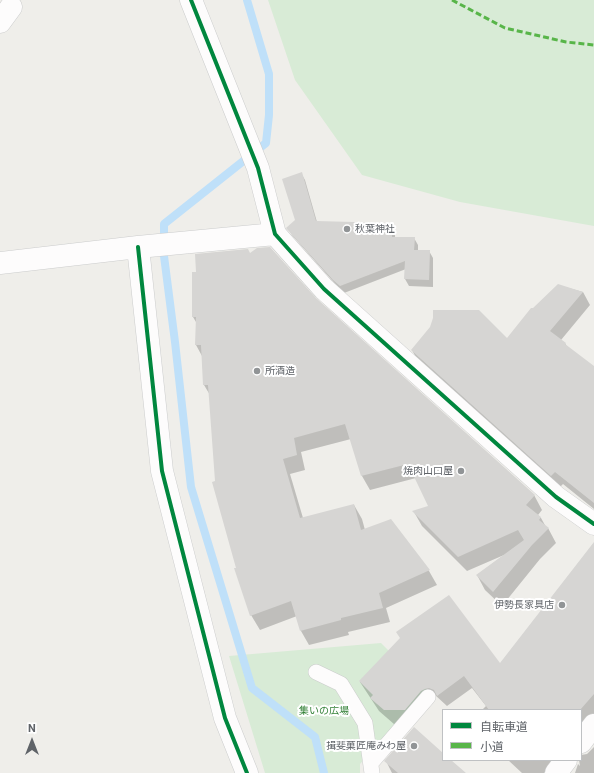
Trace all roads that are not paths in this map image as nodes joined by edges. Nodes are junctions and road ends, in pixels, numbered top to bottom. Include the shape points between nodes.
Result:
1 (191, 0) edge
2 (275, 234) junction
3 (142, 247) junction
4 (0, 263) edge
5 (594, 524) edge
6 (316, 672) dead end
7 (428, 697) dead end
8 (594, 725) edge
9 (582, 741) edge
10 (565, 761) edge
11 (372, 768) edge
12 (247, 773) edge
13 (556, 773) edge

1 - 2 street via 258,168
2 - 3 street
2 - 5 street via 324,289 556,497
3 - 4 street
3 - 12 street via 162,471 225,718
6 - 11 lane via 341,684 365,723
7 - 11 lane
8 - 9 street
10 - 13 street

